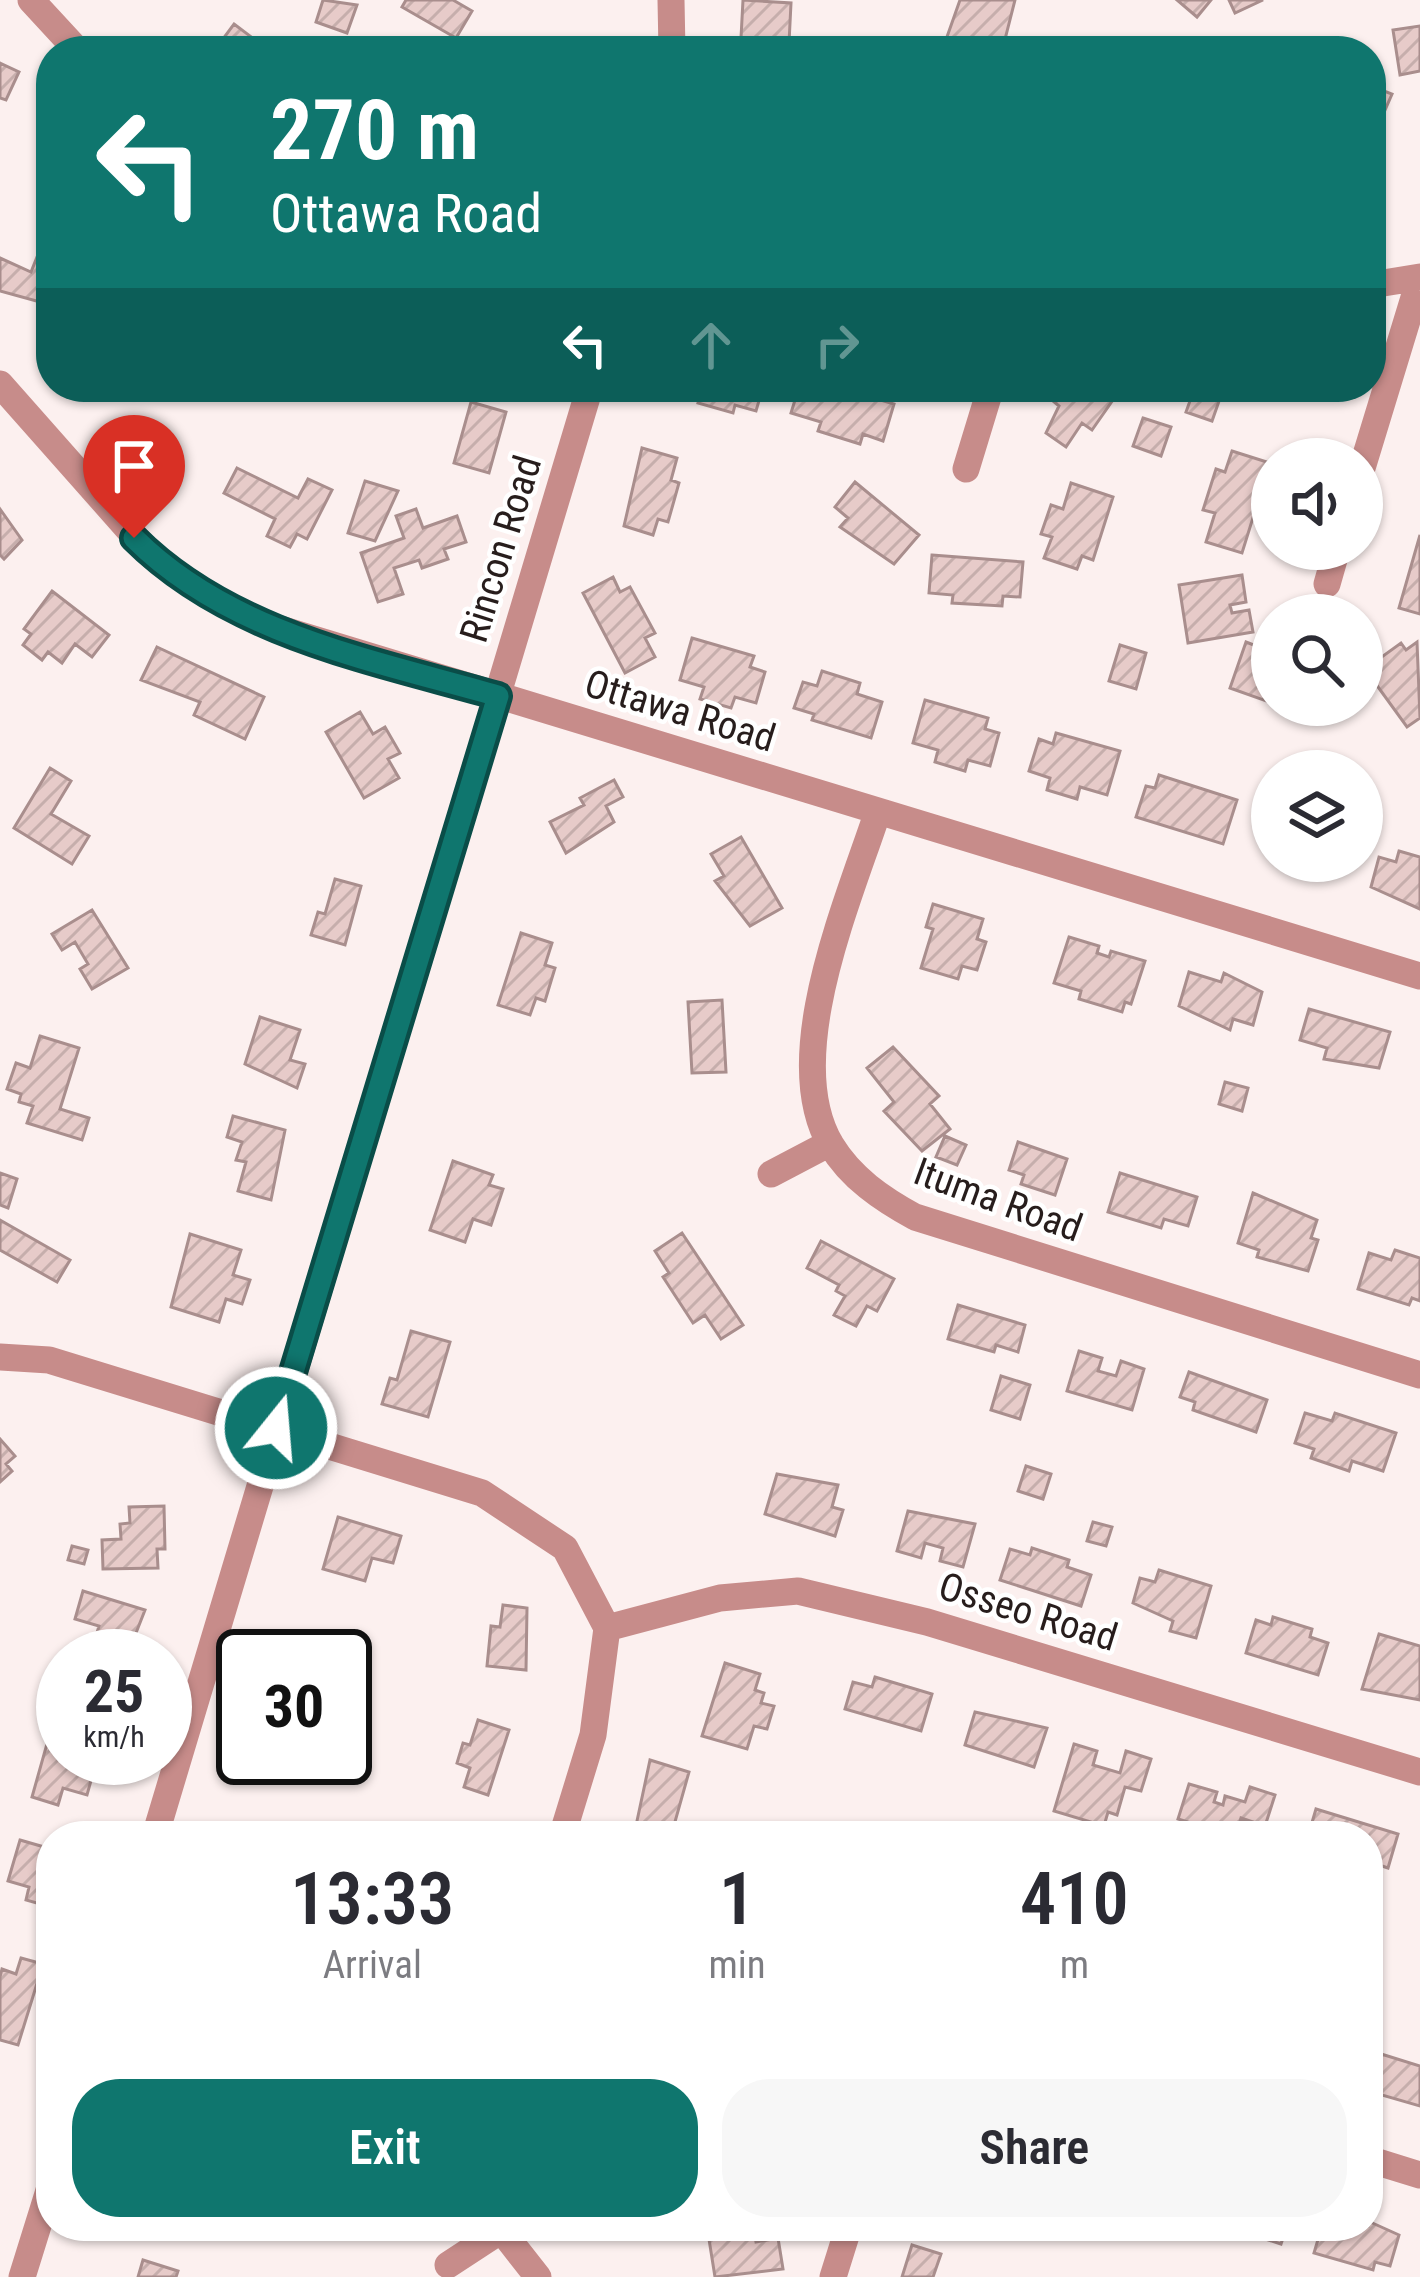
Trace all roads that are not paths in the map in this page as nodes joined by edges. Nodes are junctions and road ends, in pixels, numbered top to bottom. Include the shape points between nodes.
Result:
1 (31, 0) edge
2 (671, 0) edge
3 (64, 36) edge
4 (672, 36) edge
5 (1420, 277) edge
6 (1386, 283) edge
7 (0, 384) edge
8 (1386, 389) edge
9 (586, 402) edge
10 (987, 402) edge
11 (1382, 402) edge
12 (1371, 438) edge
13 (967, 469) dead end
14 (1331, 570) edge
15 (1327, 584) dead end
16 (498, 696) junction
17 (878, 811) junction
18 (1420, 976) edge
19 (830, 1144) junction
20 (771, 1174) dead end
21 (0, 1357) edge
22 (1420, 1375) edge
23 (276, 1428) junction
24 (607, 1628) junction
25 (1420, 1772) edge
26 (159, 1821) edge
27 (567, 1821) edge
28 (1383, 2164) edge
29 (1420, 2175) edge
30 (36, 2232) edge
31 (481, 2241) edge
32 (509, 2241) edge
33 (844, 2241) edge
34 (448, 2265) dead end
35 (22, 2277) edge
36 (538, 2277) edge
37 (833, 2277) edge

1 - 3 street
2 - 4 street
5 - 6 street
5 - 8 street
7 - 16 street, Ottawa Road via 114,519 211,597 313,643
9 - 16 street, Rincon Road
10 - 13 street
11 - 12 street
14 - 15 street
16 - 17 street, Ottawa Road
16 - 23 street, Rincon Road
17 - 18 street, Ottawa Road
17 - 19 street, Ituma Road via 819,1007 812,1077
19 - 20 street
19 - 22 street, Ituma Road via 876,1195 915,1217
21 - 23 street via 50,1360
23 - 24 street via 482,1492 566,1549
23 - 26 street, Rincon Road
24 - 25 street, Osseo Road via 720,1598 798,1591 927,1622
24 - 27 street via 593,1735
28 - 29 street
30 - 35 street
31 - 34 street
32 - 36 street
33 - 37 street

